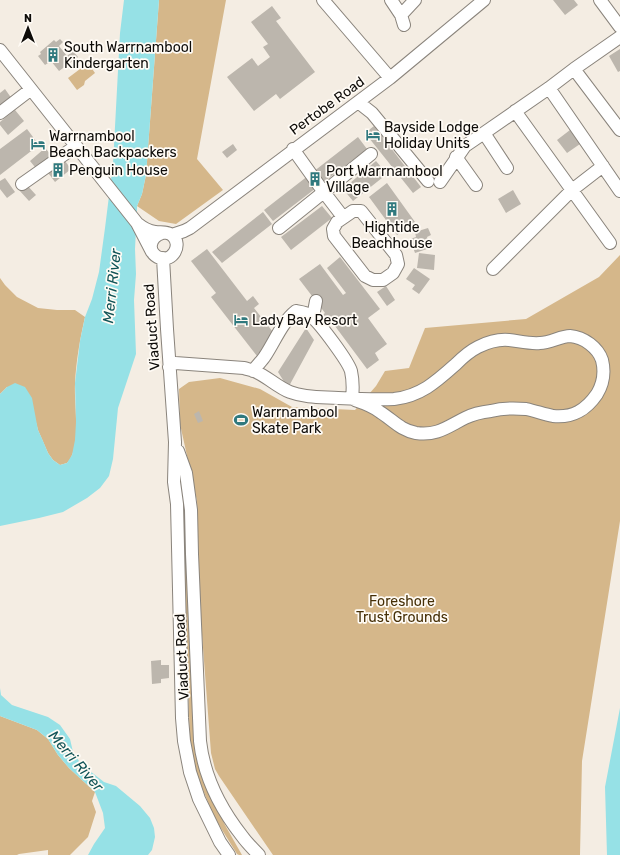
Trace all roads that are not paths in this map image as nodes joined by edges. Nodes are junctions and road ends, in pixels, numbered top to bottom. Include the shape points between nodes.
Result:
1 (323, 0) edge
2 (391, 0) edge
3 (415, 0) edge
4 (483, 0) edge
5 (600, 0) edge
6 (620, 27) edge
7 (620, 37) edge
8 (0, 50) edge
9 (574, 69) junction
10 (390, 78) junction
11 (549, 88) junction
12 (30, 90) junction
13 (358, 102) junction
14 (515, 111) junction
15 (0, 113) edge
16 (620, 130) edge
17 (484, 134) junction
18 (76, 146) junction
19 (293, 149) junction
20 (370, 154) dead end
21 (456, 157) junction
22 (603, 166) junction
23 (507, 168) dead end
24 (22, 184) dead end
25 (476, 185) dead end
26 (572, 190) junction
27 (323, 191) junction
28 (620, 192) edge
29 (343, 217) junction
30 (137, 223) junction
31 (279, 228) dead end
32 (170, 237) junction
33 (610, 243) dead end
34 (152, 252) junction
35 (163, 258) junction
36 (493, 269) dead end
37 (316, 301) dead end
38 (313, 317) junction
39 (169, 367) junction
40 (253, 371) junction
41 (400, 398) junction
42 (354, 399) junction
43 (391, 420) junction
44 (175, 442) junction
45 (229, 855) edge
46 (259, 855) edge

1 - 10 street
2 - 3 street via 402,20
4 - 10 street, Pertobe Road
5 - 6 street
7 - 9 street
8 - 12 street
9 - 11 street
9 - 16 street
10 - 13 street, Pertobe Road
11 - 14 street
11 - 22 street
12 - 15 street
12 - 18 street
13 - 19 street, Pertobe Road
13 - 21 street via 372,113 434,181
14 - 17 street
14 - 26 street
17 - 21 street via 465,146
17 - 23 street
18 - 24 street
18 - 30 street
19 - 27 street
19 - 32 street, Pertobe Road via 184,231
20 - 27 street
21 - 25 street
22 - 26 street
22 - 28 street
26 - 33 street
26 - 36 street
27 - 29 street
27 - 31 street
29 - 29 street via 353,211 361,211 396,254 398,264 393,273 383,280 373,280 364,276 334,236 333,229
30 - 32 street via 148,230
30 - 34 street
32 - 34 street via 154,236
32 - 35 street via 175,251 167,258
34 - 35 street
35 - 39 street, Viaduct Road
37 - 38 street
38 - 40 street via 296,311 290,316
38 - 42 street via 348,364
39 - 40 street via 176,363 244,368
39 - 44 street, Viaduct Road
40 - 42 street via 290,392 313,397
41 - 42 street
41 - 43 street via 389,405 388,414
41 - 43 street via 426,388 467,354 492,341 539,343 570,336 588,342 597,350 602,363 602,384 599,390 589,405 570,415 554,416 512,408 494,410 426,434 407,431
42 - 43 street via 373,407
44 - 45 street, Viaduct Road via 174,482 184,741 199,799
44 - 46 street, Viaduct Road via 186,473 191,510 200,741 203,761 218,802

